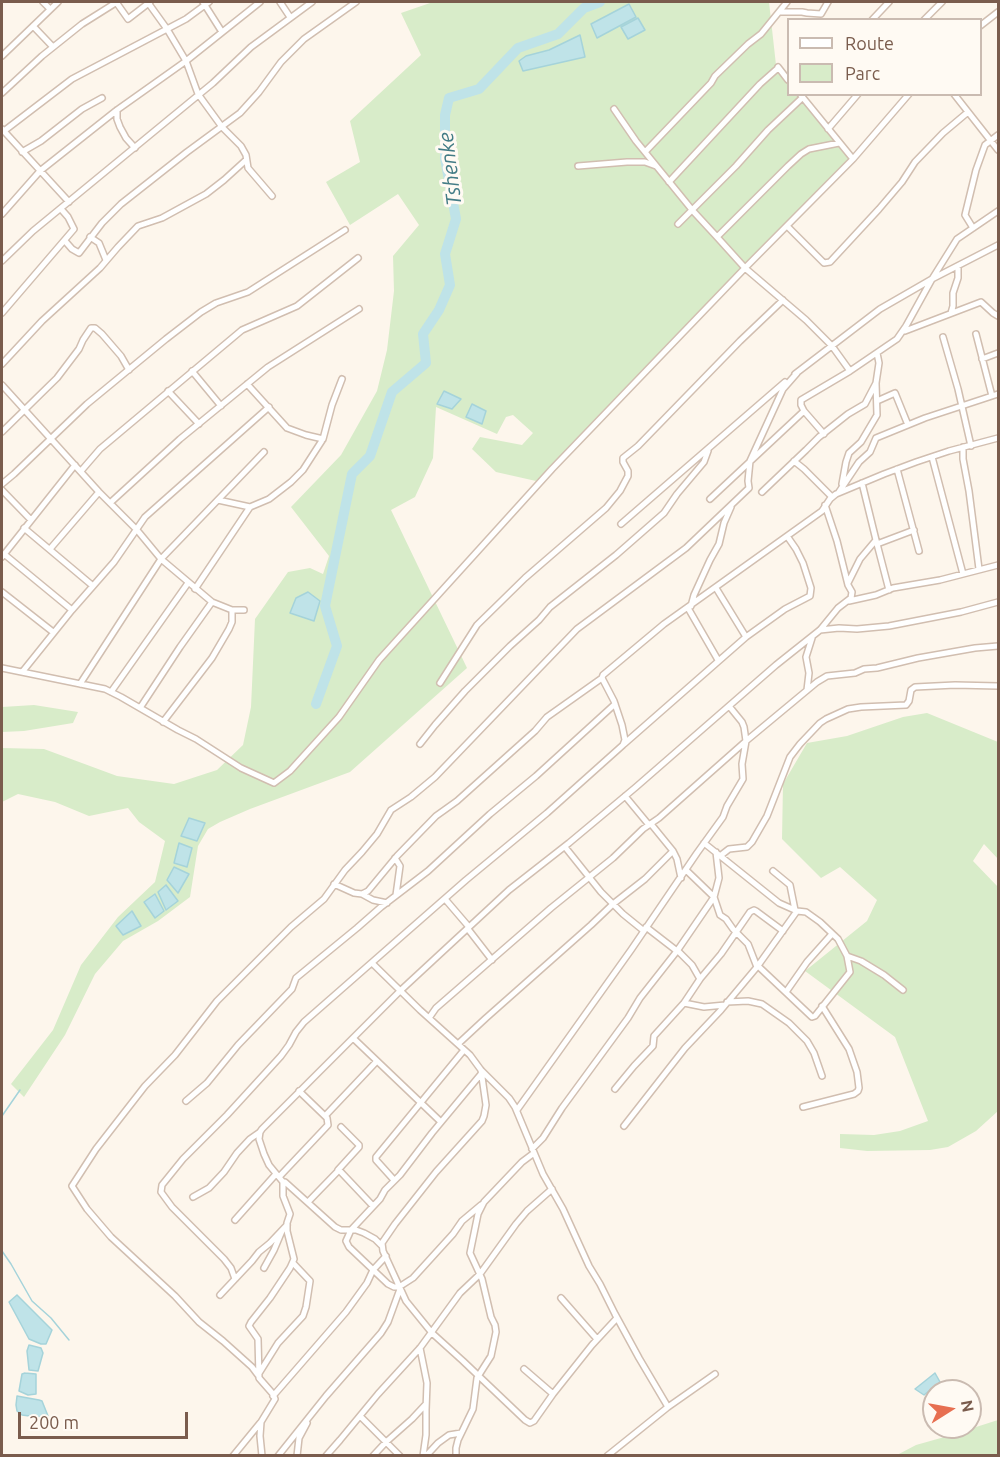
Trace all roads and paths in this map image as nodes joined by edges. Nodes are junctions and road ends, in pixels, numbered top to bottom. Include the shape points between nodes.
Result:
1 (43, 2) edge
2 (58, 2) edge
3 (116, 2) edge
4 (260, 2) edge
5 (280, 2) edge
6 (312, 2) edge
7 (356, 2) edge
8 (787, 2) edge
9 (828, 2) edge
10 (889, 2) edge
11 (942, 2) edge
12 (150, 3) edge
13 (205, 3) edge
14 (50, 9) junction
15 (780, 12) junction
16 (999, 12) edge
17 (290, 17) junction
18 (874, 18) edge
19 (926, 18) edge
20 (982, 25) edge
21 (33, 26) junction
22 (167, 29) junction
23 (222, 32) junction
24 (53, 47) junction
25 (2, 56) edge
26 (186, 61) junction
27 (787, 78) edge
28 (2, 93) edge
29 (198, 94) junction
30 (801, 96) edge
31 (856, 96) edge
32 (907, 96) edge
33 (956, 96) edge
34 (102, 98) dead end
35 (614, 109) dead end
36 (117, 110) junction
37 (968, 112) junction
38 (222, 127) junction
39 (828, 129) junction
40 (4, 132) edge
41 (999, 135) edge
42 (991, 140) junction
43 (2, 141) edge
44 (839, 143) junction
45 (135, 148) junction
46 (999, 150) edge
47 (22, 152) junction
48 (645, 152) junction
49 (853, 159) junction
50 (246, 160) junction
51 (578, 166) dead end
52 (658, 167) junction
53 (40, 171) junction
54 (669, 182) junction
55 (272, 196) dead end
56 (69, 202) junction
57 (61, 209) junction
58 (693, 211) junction
59 (999, 211) edge
60 (2, 214) edge
61 (678, 225) dead end
62 (787, 226) junction
63 (973, 228) junction
64 (345, 230) dead end
65 (90, 237) junction
66 (717, 237) junction
67 (65, 241) junction
68 (999, 245) edge
69 (358, 258) dead end
70 (2, 261) edge
71 (106, 261) junction
72 (958, 266) junction
73 (745, 268) junction
74 (932, 279) junction
75 (783, 300) junction
76 (359, 309) dead end
77 (2, 313) edge
78 (951, 313) junction
79 (999, 316) edge
80 (903, 332) junction
81 (976, 334) dead end
82 (944, 337) dead end
83 (832, 346) junction
84 (877, 353) junction
85 (999, 353) edge
86 (982, 359) junction
87 (2, 364) edge
88 (129, 370) junction
89 (192, 371) junction
90 (850, 371) junction
91 (797, 373) junction
92 (342, 379) dead end
93 (876, 383) junction
94 (247, 384) junction
95 (2, 385) edge
96 (168, 391) junction
97 (999, 394) edge
98 (992, 396) junction
99 (877, 401) junction
100 (962, 405) junction
101 (221, 406) junction
102 (269, 407) junction
103 (24, 410) junction
104 (804, 411) junction
105 (199, 424) junction
106 (908, 425) junction
107 (2, 432) edge
108 (824, 434) junction
109 (50, 438) junction
110 (999, 438) edge
111 (323, 439) junction
112 (971, 446) junction
113 (963, 447) junction
114 (708, 449) junction
115 (264, 452) dead end
116 (932, 457) junction
117 (750, 461) junction
118 (794, 461) junction
119 (75, 465) junction
120 (897, 469) junction
121 (81, 471) junction
122 (862, 483) junction
123 (2, 484) edge
124 (842, 486) junction
125 (2, 490) edge
126 (99, 492) junction
127 (762, 492) dead end
128 (838, 493) junction
129 (832, 497) junction
130 (710, 499) dead end
131 (219, 500) junction
132 (110, 503) junction
133 (731, 505) junction
134 (825, 505) junction
135 (250, 507) junction
136 (31, 520) junction
137 (621, 524) dead end
138 (24, 528) junction
139 (136, 530) junction
140 (914, 530) junction
141 (787, 536) junction
142 (877, 542) junction
143 (50, 549) junction
144 (919, 551) dead end
145 (3, 556) edge
146 (161, 559) junction
147 (999, 565) edge
148 (979, 569) junction
149 (963, 574) junction
150 (188, 583) junction
151 (848, 583) junction
152 (93, 586) junction
153 (716, 588) junction
154 (195, 589) junction
155 (889, 590) junction
156 (2, 592) edge
157 (212, 602) junction
158 (847, 602) junction
159 (999, 602) edge
160 (689, 607) junction
161 (72, 610) junction
162 (232, 610) junction
163 (244, 610) dead end
164 (820, 630) junction
165 (53, 632) junction
166 (746, 637) junction
167 (812, 637) junction
168 (999, 646) edge
169 (718, 660) junction
170 (2, 668) edge
171 (23, 671) junction
172 (603, 678) junction
173 (440, 683) dead end
174 (80, 684) junction
175 (999, 686) edge
176 (807, 690) junction
177 (111, 692) junction
178 (615, 704) junction
179 (729, 706) junction
180 (140, 708) junction
181 (163, 722) junction
182 (746, 741) junction
183 (420, 744) dead end
184 (622, 745) junction
185 (625, 796) junction
186 (650, 824) junction
187 (704, 843) junction
188 (565, 847) junction
189 (673, 851) junction
190 (718, 854) junction
191 (395, 858) junction
192 (677, 860) junction
193 (686, 870) junction
194 (773, 871) dead end
195 (589, 877) junction
196 (681, 878) junction
197 (334, 884) junction
198 (362, 894) junction
199 (396, 895) junction
200 (714, 897) junction
201 (445, 899) junction
202 (387, 903) junction
203 (613, 904) junction
204 (796, 910) junction
205 (468, 928) junction
206 (645, 929) junction
207 (783, 931) junction
208 (736, 933) junction
209 (832, 934) junction
210 (677, 951) junction
211 (847, 956) junction
212 (492, 960) junction
213 (372, 963) junction
214 (757, 967) junction
215 (700, 979) junction
216 (903, 990) dead end
217 (399, 991) junction
218 (786, 992) junction
219 (684, 1003) junction
220 (726, 1003) junction
221 (822, 1006) junction
222 (429, 1018) junction
223 (353, 1038) junction
224 (458, 1044) junction
225 (464, 1050) junction
226 (377, 1061) junction
227 (481, 1072) junction
228 (822, 1076) dead end
229 (615, 1089) dead end
230 (299, 1092) junction
231 (186, 1101) dead end
232 (420, 1102) junction
233 (802, 1107) dead end
234 (517, 1110) junction
235 (325, 1116) junction
236 (441, 1122) junction
237 (624, 1126) dead end
238 (341, 1127) dead end
239 (260, 1132) junction
240 (533, 1151) junction
241 (338, 1170) junction
242 (280, 1178) junction
243 (394, 1180) junction
244 (552, 1189) junction
245 (193, 1197) dead end
246 (308, 1202) junction
247 (481, 1205) junction
248 (373, 1206) junction
249 (235, 1220) dead end
250 (284, 1227) junction
251 (351, 1230) junction
252 (381, 1245) junction
253 (386, 1256) junction
254 (293, 1263) junction
255 (264, 1268) dead end
256 (373, 1270) junction
257 (480, 1274) junction
258 (235, 1279) junction
259 (400, 1288) junction
260 (220, 1295) dead end
261 (561, 1299) dead end
262 (617, 1318) junction
263 (432, 1333) junction
264 (597, 1339) junction
265 (420, 1348) junction
266 (524, 1369) dead end
267 (715, 1374) dead end
268 (478, 1375) junction
269 (258, 1376) junction
270 (553, 1394) junction
271 (273, 1396) junction
272 (426, 1404) junction
273 (317, 1406) junction
274 (669, 1407) junction
275 (360, 1416) junction
276 (261, 1422) junction
277 (461, 1433) junction
278 (386, 1442) junction
279 (234, 1455) edge
280 (262, 1455) edge
281 (278, 1455) edge
282 (297, 1455) edge
283 (326, 1455) edge
284 (373, 1455) edge
285 (400, 1455) edge
286 (424, 1455) edge
287 (456, 1455) edge
288 (607, 1455) edge

1 - 14 street
2 - 14 street
3 - 12 street via 128,19
3 - 24 street
4 - 23 street
5 - 17 street
6 - 17 street
7 - 38 street via 304,39 240,113
8 - 15 street
9 - 15 street via 821,14
10 - 18 street
11 - 19 street
12 - 22 street
13 - 22 street
13 - 23 street
14 - 21 street
15 - 48 street
16 - 20 street
17 - 29 street
21 - 24 street
21 - 25 street
22 - 26 street
22 - 40 street via 72,79
23 - 26 street
24 - 28 street
26 - 29 street
26 - 36 street
27 - 54 street via 777,67
29 - 38 street
29 - 45 street
30 - 39 street
30 - 58 street
31 - 39 street
32 - 49 street
33 - 37 street
34 - 47 street
35 - 48 street
36 - 45 street via 120,127
36 - 53 street
37 - 42 street
37 - 62 street via 915,162 902,182 830,262 825,263
38 - 50 street via 241,146
38 - 65 street via 121,204
39 - 44 street
40 - 43 street
40 - 47 street
41 - 42 street
42 - 46 street
42 - 63 street via 982,151 965,213
44 - 49 street
44 - 66 street via 801,154
45 - 56 street
47 - 53 street
48 - 52 street
49 - 62 street
50 - 55 street via 248,168
50 - 71 street via 206,194 138,226
51 - 52 street via 645,162
52 - 54 street
53 - 56 street
53 - 60 street
54 - 58 street
56 - 57 street
57 - 67 street via 74,228
57 - 70 street
58 - 61 street
58 - 66 street
59 - 63 street
62 - 73 street
63 - 74 street via 957,239
64 - 88 street via 248,292 201,312
65 - 67 street via 79,253
65 - 71 street via 101,247
66 - 73 street
67 - 77 street
68 - 72 street
69 - 89 street via 297,306 242,330
71 - 87 street
72 - 74 street
72 - 78 street
73 - 75 street
73 - 181 street via 552,469 379,660 339,717 290,771 273,783 264,780
74 - 80 street
74 - 83 street via 880,309
75 - 83 street
75 - 173 street via 623,458 628,476 620,491 477,625
76 - 94 street
78 - 79 street via 981,302
78 - 80 street
80 - 84 street
81 - 86 street
82 - 100 street
83 - 90 street
83 - 91 street
84 - 90 street
84 - 93 street
85 - 86 street
86 - 98 street
88 - 103 street via 105,338 91,328 63,370
88 - 109 street
89 - 96 street
89 - 101 street
90 - 104 street via 801,400
91 - 114 street
91 - 117 street via 783,389
92 - 111 street
93 - 99 street
93 - 108 street via 865,404
94 - 101 street
94 - 102 street
95 - 103 street
96 - 105 street
96 - 121 street via 100,449
97 - 98 street
98 - 100 street
99 - 106 street via 895,393
99 - 124 street via 876,418 848,456
100 - 106 street
100 - 112 street
101 - 105 street
102 - 111 street via 287,428
102 - 139 street via 145,517
103 - 107 street
103 - 109 street
104 - 108 street
104 - 117 street
105 - 132 street
106 - 124 street via 876,438 870,452
108 - 118 street
109 - 119 street
109 - 123 street
110 - 112 street
111 - 135 street via 291,483
112 - 113 street
113 - 116 street
113 - 148 street
114 - 137 street
114 - 183 street via 704,462 664,513 550,607 465,691
115 - 131 street
116 - 120 street
116 - 149 street
117 - 130 street
117 - 133 street via 749,489
118 - 127 street
118 - 129 street
119 - 121 street
119 - 136 street
120 - 122 street
120 - 140 street
121 - 126 street
122 - 128 street
122 - 142 street
124 - 128 street
125 - 136 street
126 - 132 street
126 - 143 street
128 - 129 street
129 - 134 street
131 - 135 street
131 - 146 street
132 - 139 street
133 - 160 street via 719,544
133 - 197 street via 686,548 577,629 435,777 391,810 377,834
134 - 141 street
134 - 151 street
135 - 154 street
136 - 138 street
138 - 143 street
138 - 145 street
139 - 146 street
139 - 152 street
140 - 142 street
140 - 144 street
141 - 153 street
141 - 166 street via 803,563 811,594
142 - 151 street via 860,560
142 - 155 street
143 - 152 street
145 - 161 street
146 - 150 street
146 - 174 street
147 - 148 street
148 - 149 street
149 - 155 street
150 - 154 street
150 - 177 street
151 - 158 street via 852,594
152 - 161 street
153 - 160 street
153 - 166 street
154 - 157 street
155 - 158 street
156 - 165 street
157 - 162 street
157 - 180 street
158 - 164 street
159 - 164 street via 890,626
160 - 169 street
160 - 172 street via 651,633
161 - 165 street
162 - 163 street
162 - 181 street via 230,629
164 - 167 street
165 - 171 street
166 - 169 street
167 - 176 street via 806,657
167 - 179 street
168 - 176 street via 827,676
169 - 184 street
170 - 171 street
171 - 174 street
172 - 178 street
172 - 191 street via 548,717 436,816
174 - 177 street
175 - 190 street via 915,687 906,705 848,709 826,719 790,757 767,816 752,842
176 - 182 street
177 - 180 street
178 - 184 street via 624,734
178 - 199 street
179 - 182 street via 742,722
179 - 185 street
180 - 181 street
182 - 186 street
182 - 187 street via 743,779
184 - 201 street
185 - 186 street
185 - 188 street
186 - 189 street
186 - 195 street
187 - 190 street
187 - 193 street
188 - 195 street
188 - 205 street
189 - 192 street
189 - 203 street
190 - 200 street via 719,878
190 - 204 street via 779,903
191 - 198 street
191 - 199 street via 400,866
192 - 193 street
192 - 196 street
193 - 196 street
193 - 200 street
194 - 204 street via 790,885
195 - 203 street
195 - 212 street
196 - 206 street
197 - 198 street
197 - 269 street via 324,899 217,1000 175,1055 145,1086 72,1186 111,1237
198 - 202 street
199 - 202 street
200 - 208 street via 720,915
200 - 210 street
201 - 205 street
201 - 213 street
202 - 231 street via 296,978 292,989
203 - 206 street
203 - 224 street
204 - 207 street
204 - 209 street via 809,913
205 - 212 street
205 - 217 street
206 - 210 street
206 - 234 street
207 - 208 street via 753,910
207 - 214 street
208 - 214 street via 748,944
208 - 215 street
209 - 211 street
209 - 218 street
210 - 215 street
210 - 240 street
211 - 216 street
211 - 221 street via 849,974
212 - 222 street
213 - 217 street
213 - 258 street via 304,1022 281,1056 162,1185 161,1192 172,1207 224,1259
214 - 218 street
214 - 220 street
215 - 219 street
217 - 222 street
217 - 223 street
218 - 221 street via 812,1017
219 - 220 street via 704,1007
219 - 229 street
220 - 228 street via 762,1004 789,1023 807,1041
220 - 237 street
221 - 233 street via 849,1049 859,1088 854,1094
222 - 224 street
223 - 226 street
223 - 230 street
224 - 225 street
225 - 227 street
225 - 232 street
226 - 232 street
226 - 235 street
227 - 234 street
227 - 236 street
227 - 252 street via 486,1106 482,1121 436,1172
230 - 235 street
230 - 239 street
232 - 236 street
232 - 243 street via 376,1157
234 - 240 street
235 - 242 street via 327,1127
236 - 243 street
238 - 241 street via 359,1147
239 - 242 street via 264,1154
239 - 245 street via 209,1188
240 - 244 street
240 - 247 street
241 - 246 street
241 - 248 street
242 - 246 street
242 - 249 street
242 - 250 street via 290,1214
243 - 248 street
244 - 257 street via 527,1211
244 - 262 street
246 - 251 street via 334,1227
247 - 257 street via 470,1251
247 - 259 street
248 - 251 street
250 - 254 street
250 - 255 street
250 - 258 street
251 - 252 street via 364,1233
251 - 256 street via 346,1241 349,1247
252 - 253 street
253 - 256 street
253 - 259 street
254 - 269 street via 250,1324 258,1339
254 - 269 street via 310,1281 306,1307
256 - 259 street via 388,1284
256 - 271 street via 346,1312
257 - 263 street via 460,1293
257 - 268 street via 496,1330 491,1356
258 - 260 street
259 - 263 street
259 - 273 street via 381,1333
261 - 264 street
262 - 264 street
262 - 274 street
263 - 265 street
263 - 268 street
264 - 270 street
265 - 272 street via 427,1377
265 - 275 street
266 - 270 street
267 - 274 street
268 - 270 street via 527,1422 534,1421
268 - 277 street via 473,1408
269 - 271 street
271 - 276 street via 274,1402
272 - 278 street
272 - 286 street
273 - 281 street
273 - 282 street via 299,1438
274 - 288 street
275 - 278 street
275 - 283 street
276 - 279 street
276 - 280 street
277 - 286 street via 449,1435
277 - 287 street
278 - 284 street
278 - 285 street

